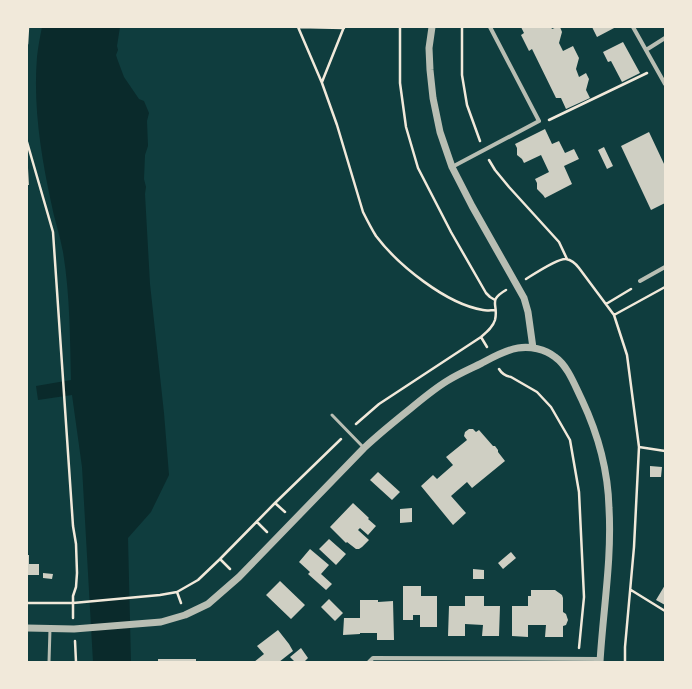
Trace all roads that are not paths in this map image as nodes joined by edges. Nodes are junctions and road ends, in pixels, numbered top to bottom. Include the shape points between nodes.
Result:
1 (432, 27) edge
2 (490, 27) edge
3 (633, 27) edge
4 (665, 38) edge
5 (646, 50) junction
6 (665, 84) edge
7 (452, 167) junction
8 (665, 266) edge
9 (640, 281) road end
10 (533, 348) junction
11 (332, 415) dead end
12 (364, 448) junction
13 (27, 628) edge
14 (50, 629) junction
15 (600, 660) edge
16 (49, 662) edge
17 (368, 662) edge

1 - 7 street via 429,48 433,98 440,132
2 - 7 street via 539,121
3 - 5 street
4 - 5 street
5 - 6 street
7 - 10 street via 524,298
8 - 9 street
10 - 12 street via 518,348 502,353 447,381
10 - 15 street via 555,357 570,377 594,428 607,477 609,552
11 - 12 lane
12 - 14 street via 239,577 208,604 161,622
13 - 14 street
14 - 16 lane
15 - 17 street via 373,658

